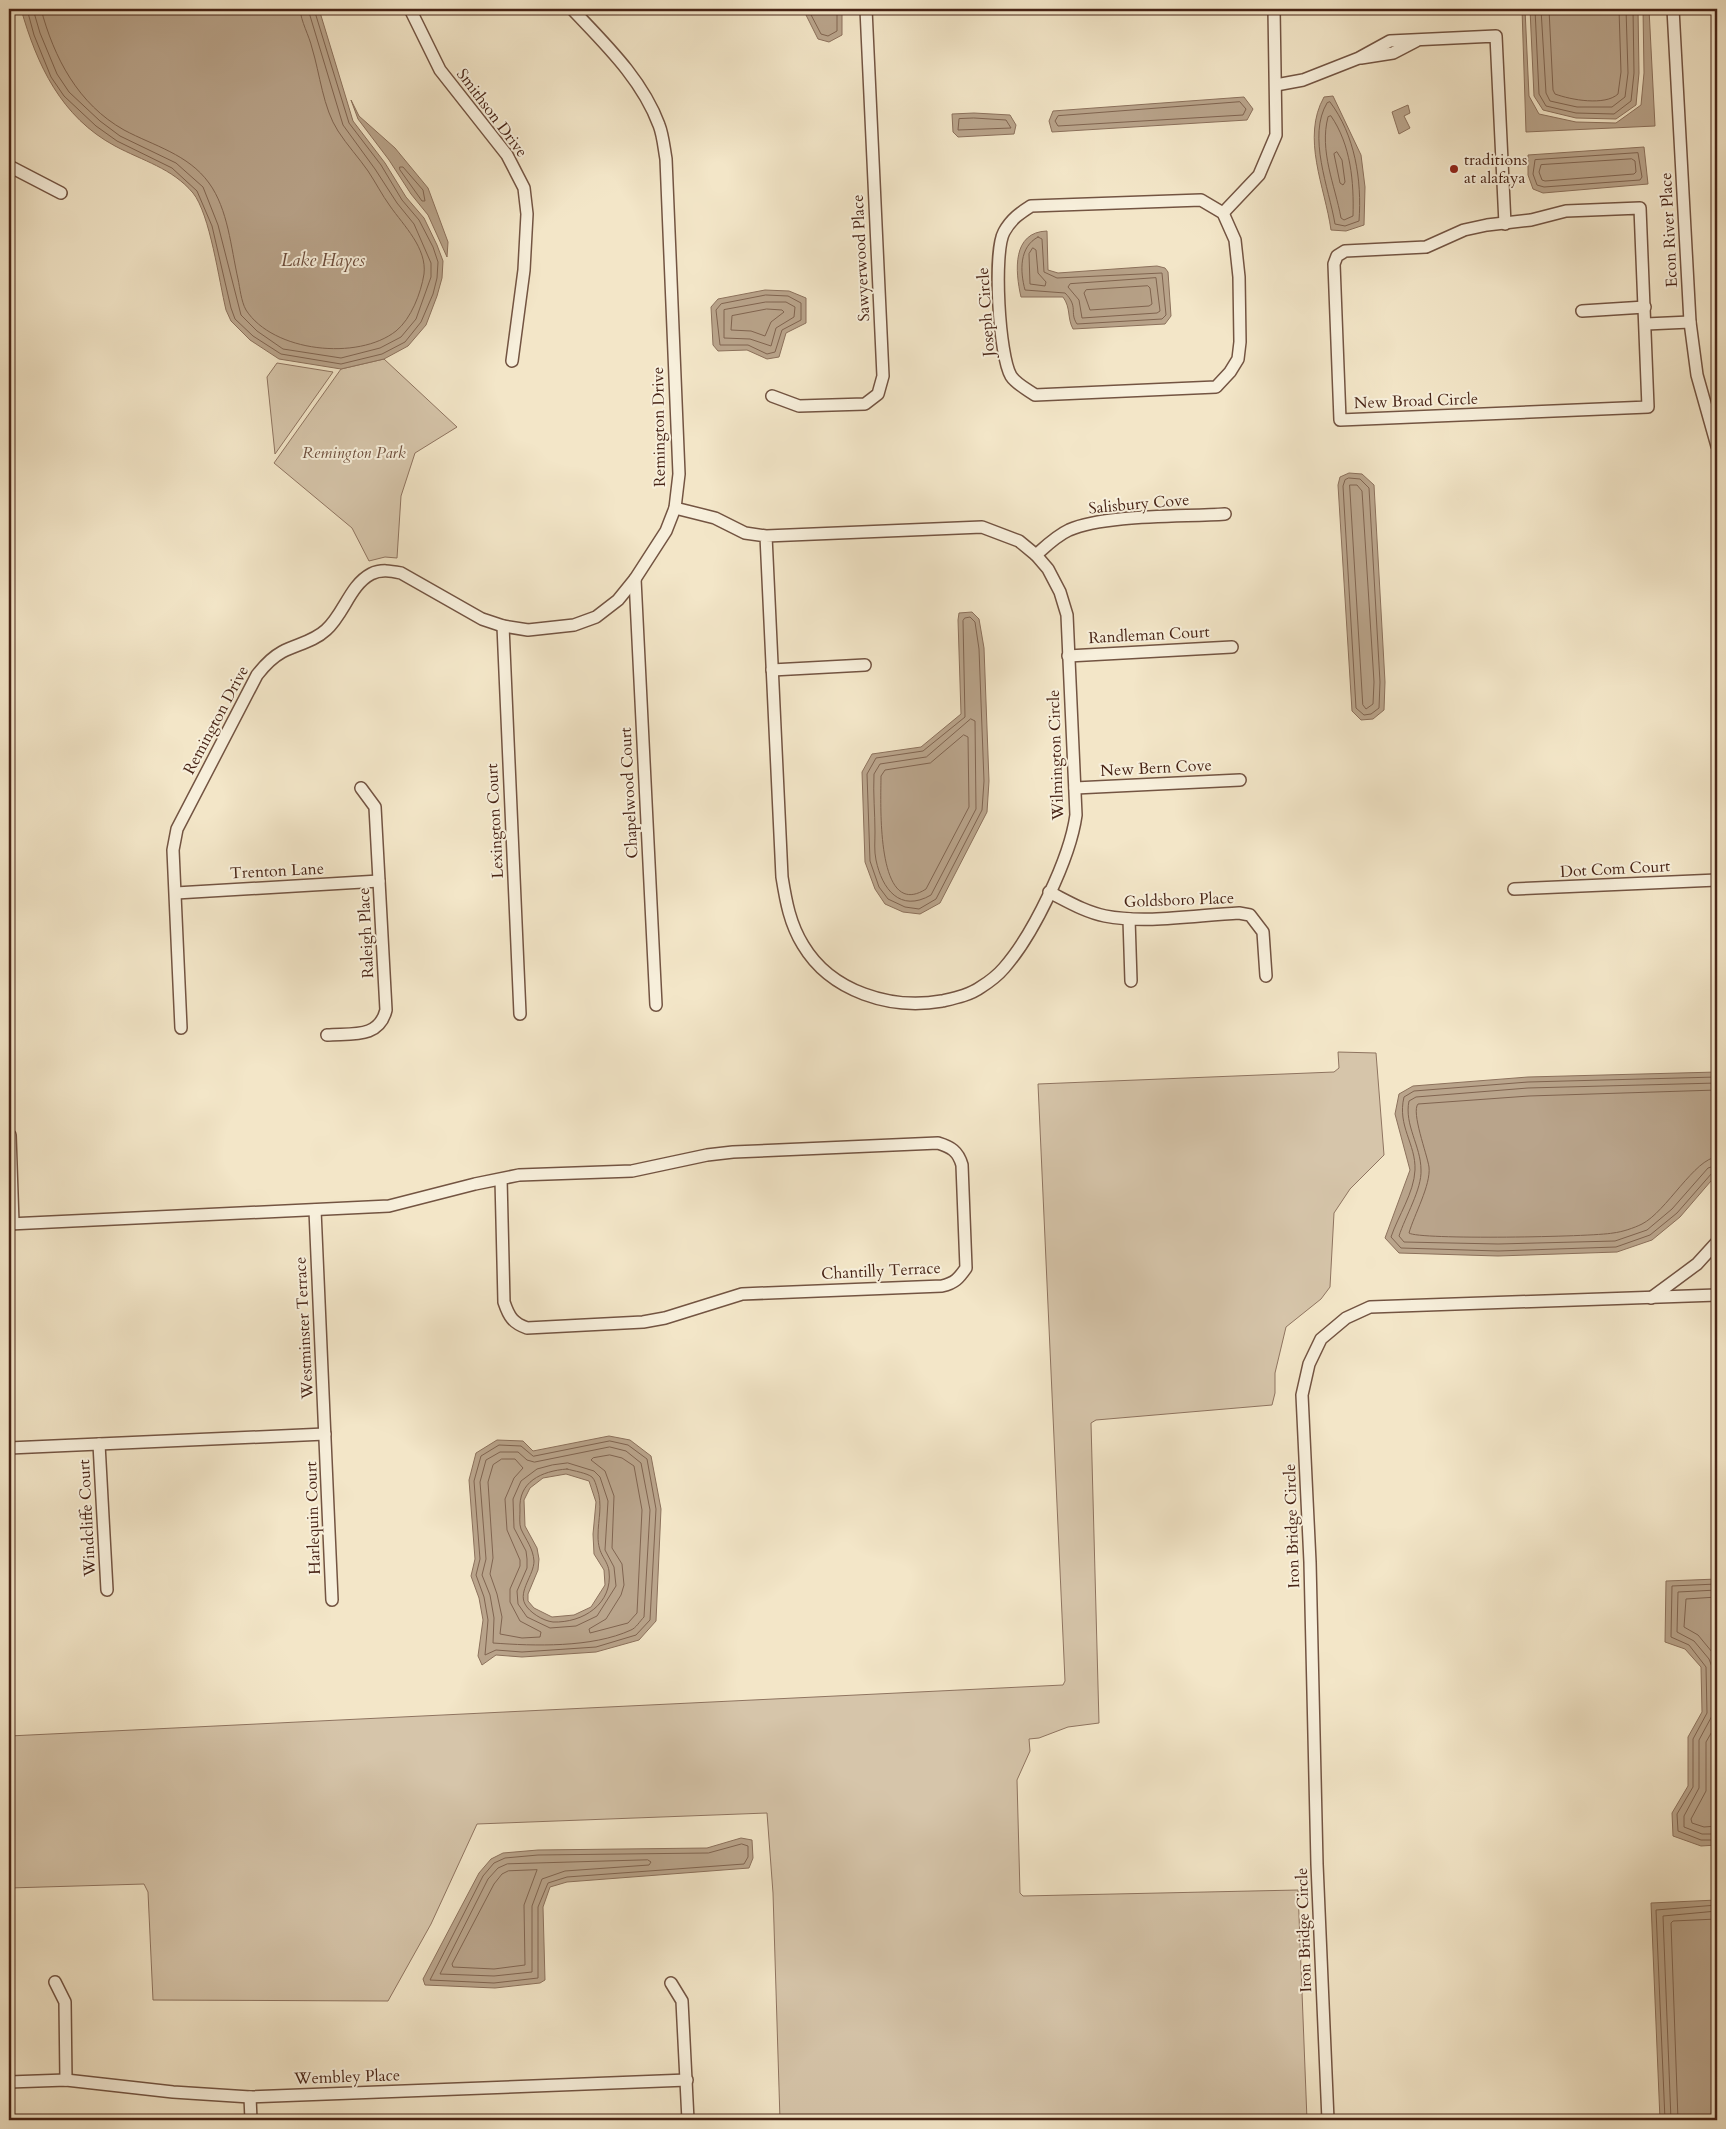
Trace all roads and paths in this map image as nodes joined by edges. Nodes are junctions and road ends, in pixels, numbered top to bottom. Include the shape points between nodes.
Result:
1 (410, 9) edge
2 (572, 9) edge
3 (866, 9) edge
4 (1274, 9) edge
5 (1673, 9) edge
6 (1276, 85) junction
7 (9, 166) edge
8 (61, 193) dead end
9 (1223, 212) junction
10 (1505, 224) junction
11 (1645, 307) junction
12 (1582, 311) dead end
13 (1690, 322) junction
14 (1646, 324) junction
15 (512, 360) dead end
16 (772, 396) dead end
17 (1717, 446) edge
18 (675, 508) junction
19 (1225, 514) dead end
20 (766, 536) junction
21 (1036, 555) junction
22 (635, 578) junction
23 (503, 626) junction
24 (1232, 647) dead end
25 (1068, 656) junction
26 (865, 664) dead end
27 (772, 670) junction
28 (1240, 780) dead end
29 (361, 788) dead end
30 (1075, 788) junction
31 (1717, 880) edge
32 (379, 881) junction
33 (1514, 890) dead end
34 (1049, 892) junction
35 (176, 893) junction
36 (1129, 919) junction
37 (1266, 976) dead end
38 (1131, 981) dead end
39 (656, 1005) dead end
40 (520, 1014) dead end
41 (181, 1028) dead end
42 (327, 1035) dead end
43 (10, 1135) edge
44 (501, 1179) junction
45 (315, 1210) junction
46 (11, 1224) edge
47 (1717, 1242) edge
48 (1717, 1295) edge
49 (1651, 1298) junction
50 (325, 1434) junction
51 (99, 1444) junction
52 (9, 1448) edge
53 (107, 1590) dead end
54 (332, 1600) dead end
55 (55, 1982) dead end
56 (671, 1983) dead end
57 (66, 2080) junction
58 (687, 2080) junction
59 (9, 2082) edge
60 (250, 2097) junction
61 (251, 2120) edge
62 (688, 2120) edge
63 (1328, 2120) edge

1 - 15 street, Smithson Drive via 440,70 507,155 524,188 527,214 524,270
2 - 18 street, Remington Drive via 635,80 660,127 666,159 679,474
3 - 16 street, Sawyerwood Place via 883,376 878,394 865,404 799,406
4 - 6 street
5 - 13 street, Econ River Place
6 - 9 street via 1276,135 1269,155 1259,175
6 - 10 street via 1303,80 1359,58 1390,41 1496,36
7 - 8 street
9 - 9 street, Joseph Circle via 1200,200 1031,206 1016,215 1003,233 998,253 1002,342 1012,378 1035,395 1216,387 1238,359 1240,342 1235,240
10 - 11 street, New Broad Circle via 1566,211 1640,208
10 - 14 street, New Broad Circle via 1464,230 1426,247 1345,251 1337,256 1334,264 1340,420 1648,407
11 - 12 street
11 - 14 street, New Broad Circle
13 - 14 street
13 - 17 street, Econ River Place via 1697,375
18 - 20 street, Wilmington Circle via 715,518 745,533
18 - 22 street, Remington Drive via 666,530
19 - 21 street, Salisbury Cove via 1085,524 1052,540
20 - 21 street, Wilmington Circle via 982,528 1020,541
20 - 27 street, Wilmington Circle
21 - 25 street, Wilmington Circle via 1060,592 1067,615
22 - 23 street, Remington Drive via 618,600 596,617 574,625 528,630
22 - 39 street, Chapelwood Court
23 - 35 street, Remington Drive via 482,619 401,573 387,570 373,573 360,581 327,629 315,639 283,652 256,675 176,828 173,850
23 - 40 street, Lexington Court
24 - 25 street, Randleman Court
25 - 30 street, Wilmington Circle
26 - 27 street
27 - 34 street, Wilmington Circle via 786,903 804,947 826,971 847,987 894,1003 920,1005 954,998 979,988 1003,970 1021,947
28 - 30 street, New Bern Cove
29 - 32 street, Raleigh Place via 375,807
30 - 34 street, Wilmington Circle via 1073,836
31 - 33 street, Dot Com Court
32 - 35 street, Trenton Lane
32 - 42 street, Raleigh Place via 384,1020 378,1028 368,1032
34 - 36 street, Goldsboro Place via 1104,916
35 - 41 street, Remington Drive
36 - 37 street, Goldsboro Place via 1250,915 1263,932
36 - 38 street
43 - 46 street
44 - 44 street, Chantilly Terrace via 519,1175 632,1171 733,1152 938,1143 952,1148 960,1156 962,1164 966,1268 952,1284 942,1286 742,1294 642,1322 527,1328 516,1324 508,1315 504,1302
44 - 45 street, Chantilly Terrace via 389,1206
45 - 46 street
45 - 50 street, Westminster Terrace
47 - 49 street via 1697,1264
48 - 49 street, Iron Bridge Circle
49 - 63 street, Iron Bridge Circle via 1370,1307 1346,1318 1321,1339 1308,1364 1302,1394
50 - 51 street
50 - 54 street, Harlequin Court
51 - 52 street
51 - 53 street, Windcliffe Court
55 - 57 street via 65,2002
56 - 58 street via 682,2001
57 - 59 street, Wembley Place
57 - 60 street, Wembley Place
58 - 60 street, Wembley Place
58 - 62 street
60 - 61 street

